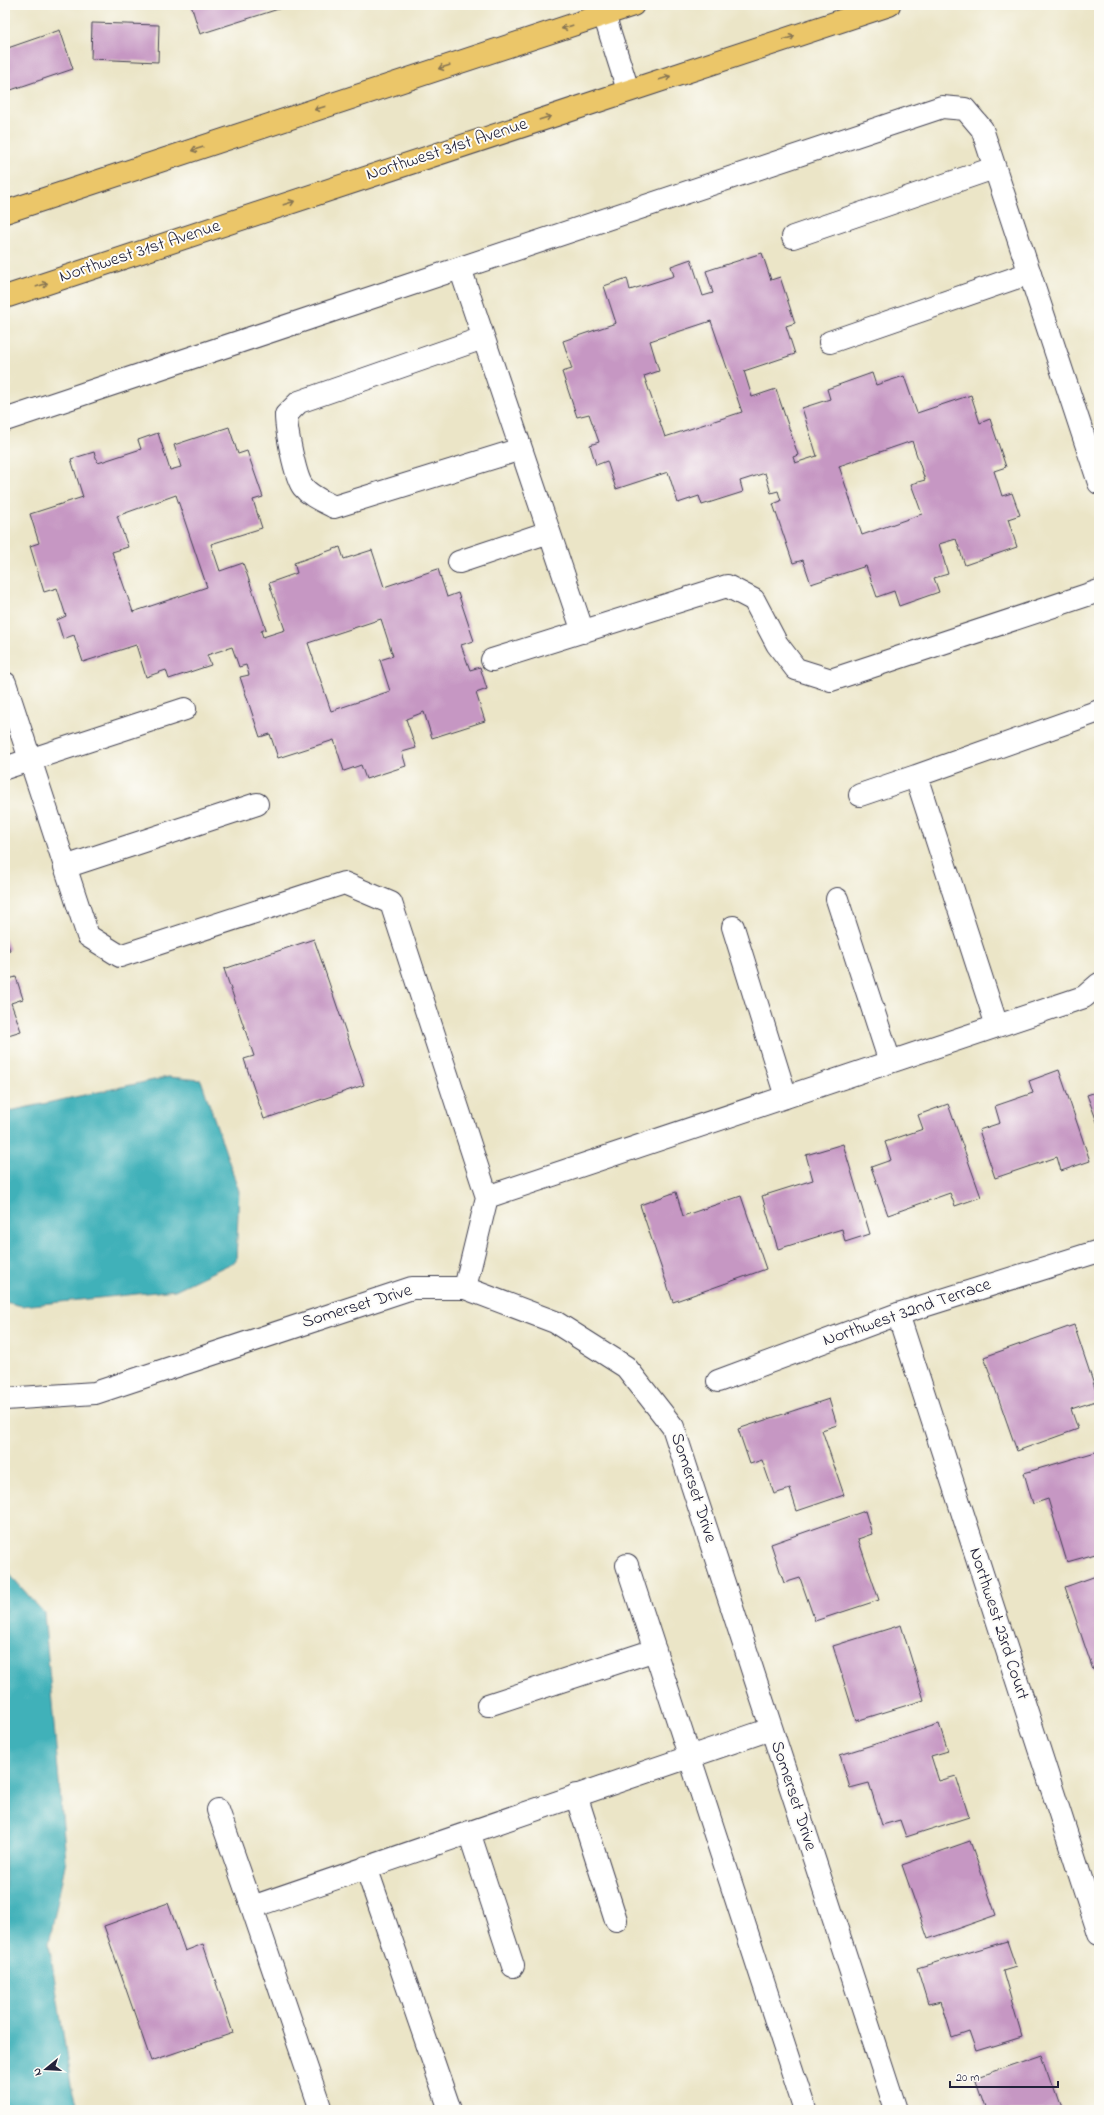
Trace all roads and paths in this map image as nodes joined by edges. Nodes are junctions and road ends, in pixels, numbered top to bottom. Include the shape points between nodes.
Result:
1 (633, 5) edge
2 (890, 5) edge
3 (603, 10) edge
4 (628, 90) junction
5 (994, 168) junction
6 (5, 212) edge
7 (793, 238) dead end
8 (460, 268) junction
9 (1030, 273) junction
10 (5, 297) edge
11 (483, 338) junction
12 (830, 342) dead end
13 (5, 420) edge
14 (521, 449) junction
15 (1099, 482) edge
16 (549, 532) junction
17 (459, 562) dead end
18 (1099, 591) edge
19 (583, 632) junction
20 (492, 660) dead end
21 (5, 683) edge
22 (185, 709) dead end
23 (1099, 711) edge
24 (30, 759) junction
25 (5, 768) edge
26 (916, 776) junction
27 (860, 795) dead end
28 (257, 804) dead end
29 (65, 867) junction
30 (837, 899) dead end
31 (733, 927) dead end
32 (1099, 984) edge
33 (997, 1026) junction
34 (890, 1062) junction
35 (786, 1097) junction
36 (487, 1197) junction
37 (1099, 1251) edge
38 (465, 1288) junction
39 (898, 1314) junction
40 (718, 1381) dead end
41 (5, 1399) edge
42 (627, 1565) dead end
43 (655, 1650) junction
44 (488, 1705) dead end
45 (771, 1729) junction
46 (689, 1756) junction
47 (576, 1795) junction
48 (218, 1810) dead end
49 (469, 1832) junction
50 (366, 1867) junction
51 (252, 1907) junction
52 (616, 1920) dead end
53 (1099, 1934) edge
54 (513, 1966) dead end
55 (321, 2110) edge
56 (450, 2110) edge
57 (805, 2110) edge
58 (896, 2110) edge

1 - 3 main road
4 -> 2 main road, Northwest 31st Avenue
3 - 4 street
3 -> 6 main road
10 -> 4 main road, Northwest 31st Avenue
5 - 7 street
5 - 8 street via 982,129 965,109 942,107
5 - 9 street
8 - 11 street
8 - 13 street
9 - 12 street
9 - 15 street
11 - 14 street
11 - 14 street via 299,402 286,415 286,433 302,486 314,497 334,507
14 - 16 street
16 - 17 street
16 - 19 street
18 - 19 street via 831,680 796,670 777,644 754,600 727,586
19 - 20 street
21 - 24 street
22 - 24 street
23 - 26 street
24 - 25 street
24 - 29 street
26 - 27 street
26 - 33 street
28 - 29 street
29 - 36 street via 88,936 120,956 344,883 391,903
30 - 34 street
31 - 35 street
32 - 33 street via 1084,997
33 - 34 street
34 - 35 street
35 - 36 street
36 - 38 street
37 - 39 street, Northwest 32nd Terrace
38 - 41 street, Somerset Drive via 412,1288 95,1392
38 - 45 street, Somerset Drive via 555,1322 626,1366 673,1427
39 - 40 street, Northwest 32nd Terrace
39 - 53 street, Northwest 23rd Court
42 - 43 street
43 - 44 street
43 - 46 street
45 - 46 street
45 - 58 street, Somerset Drive
46 - 47 street
46 - 57 street
47 - 49 street
47 - 52 street
48 - 51 street
49 - 50 street
49 - 54 street
50 - 51 street
50 - 56 street
51 - 55 street

